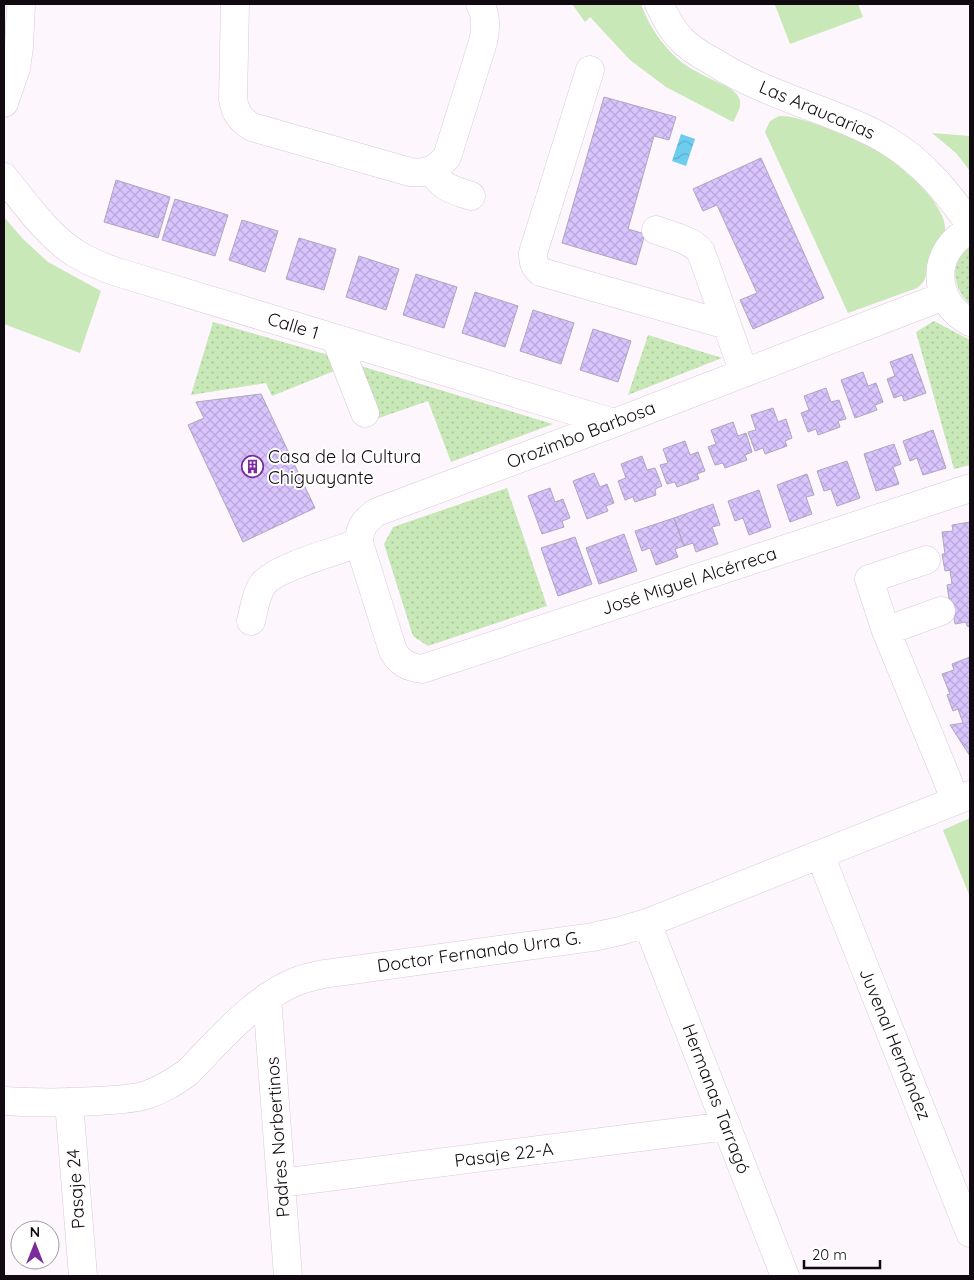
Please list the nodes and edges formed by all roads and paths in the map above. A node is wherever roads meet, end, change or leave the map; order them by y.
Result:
1 (22, 4) edge
2 (235, 4) edge
3 (480, 4) edge
4 (659, 4) edge
5 (590, 70) dead end
6 (4, 103) edge
7 (432, 170) junction
8 (4, 177) edge
9 (471, 196) dead end
10 (970, 224) edge
11 (656, 230) dead end
12 (970, 230) edge
13 (944, 296) junction
14 (970, 322) edge
15 (727, 325) junction
16 (336, 339) junction
17 (744, 373) junction
18 (365, 414) dead end
19 (614, 423) junction
20 (970, 488) edge
21 (359, 543) junction
22 (926, 560) dead end
23 (941, 611) dead end
24 (251, 621) dead end
25 (886, 631) junction
26 (962, 798) edge
27 (820, 854) junction
28 (647, 923) junction
29 (267, 998) junction
30 (4, 1101) edge
31 (69, 1102) junction
32 (727, 1126) junction
33 (281, 1183) junction
34 (970, 1233) edge
35 (83, 1276) edge
36 (288, 1276) edge
37 (785, 1276) edge

1 - 6 street
2 - 7 street
3 - 7 street
4 - 10 street, Las Araucarias
5 - 15 street
7 - 9 street
8 - 16 street, Calle 1
11 - 15 street
12 - 13 street
13 - 14 street
13 - 17 street, Orozimbo Barbosa
15 - 17 street
16 - 18 street
16 - 19 street, Calle 1
17 - 19 street, Orozimbo Barbosa
19 - 21 street, Orozimbo Barbosa
20 - 21 street, José Miguel Alcérreca
21 - 24 street
22 - 25 street
23 - 25 street
25 - 26 street
26 - 27 street, Doctor Fernando Urra G.
27 - 28 street, Doctor Fernando Urra G.
27 - 34 street, Juvenal Hernández
28 - 29 street, Doctor Fernando Urra G.
28 - 32 street, Hermanas Tarragó
29 - 31 street, Doctor Fernando Urra G.
29 - 33 street, Padres Norbertinos
30 - 31 street, Doctor Fernando Urra G.
31 - 35 street, Pasaje 24
32 - 33 street, Pasaje 22-A
32 - 37 street, Hermanas Tarragó
33 - 36 street, Padres Norbertinos

